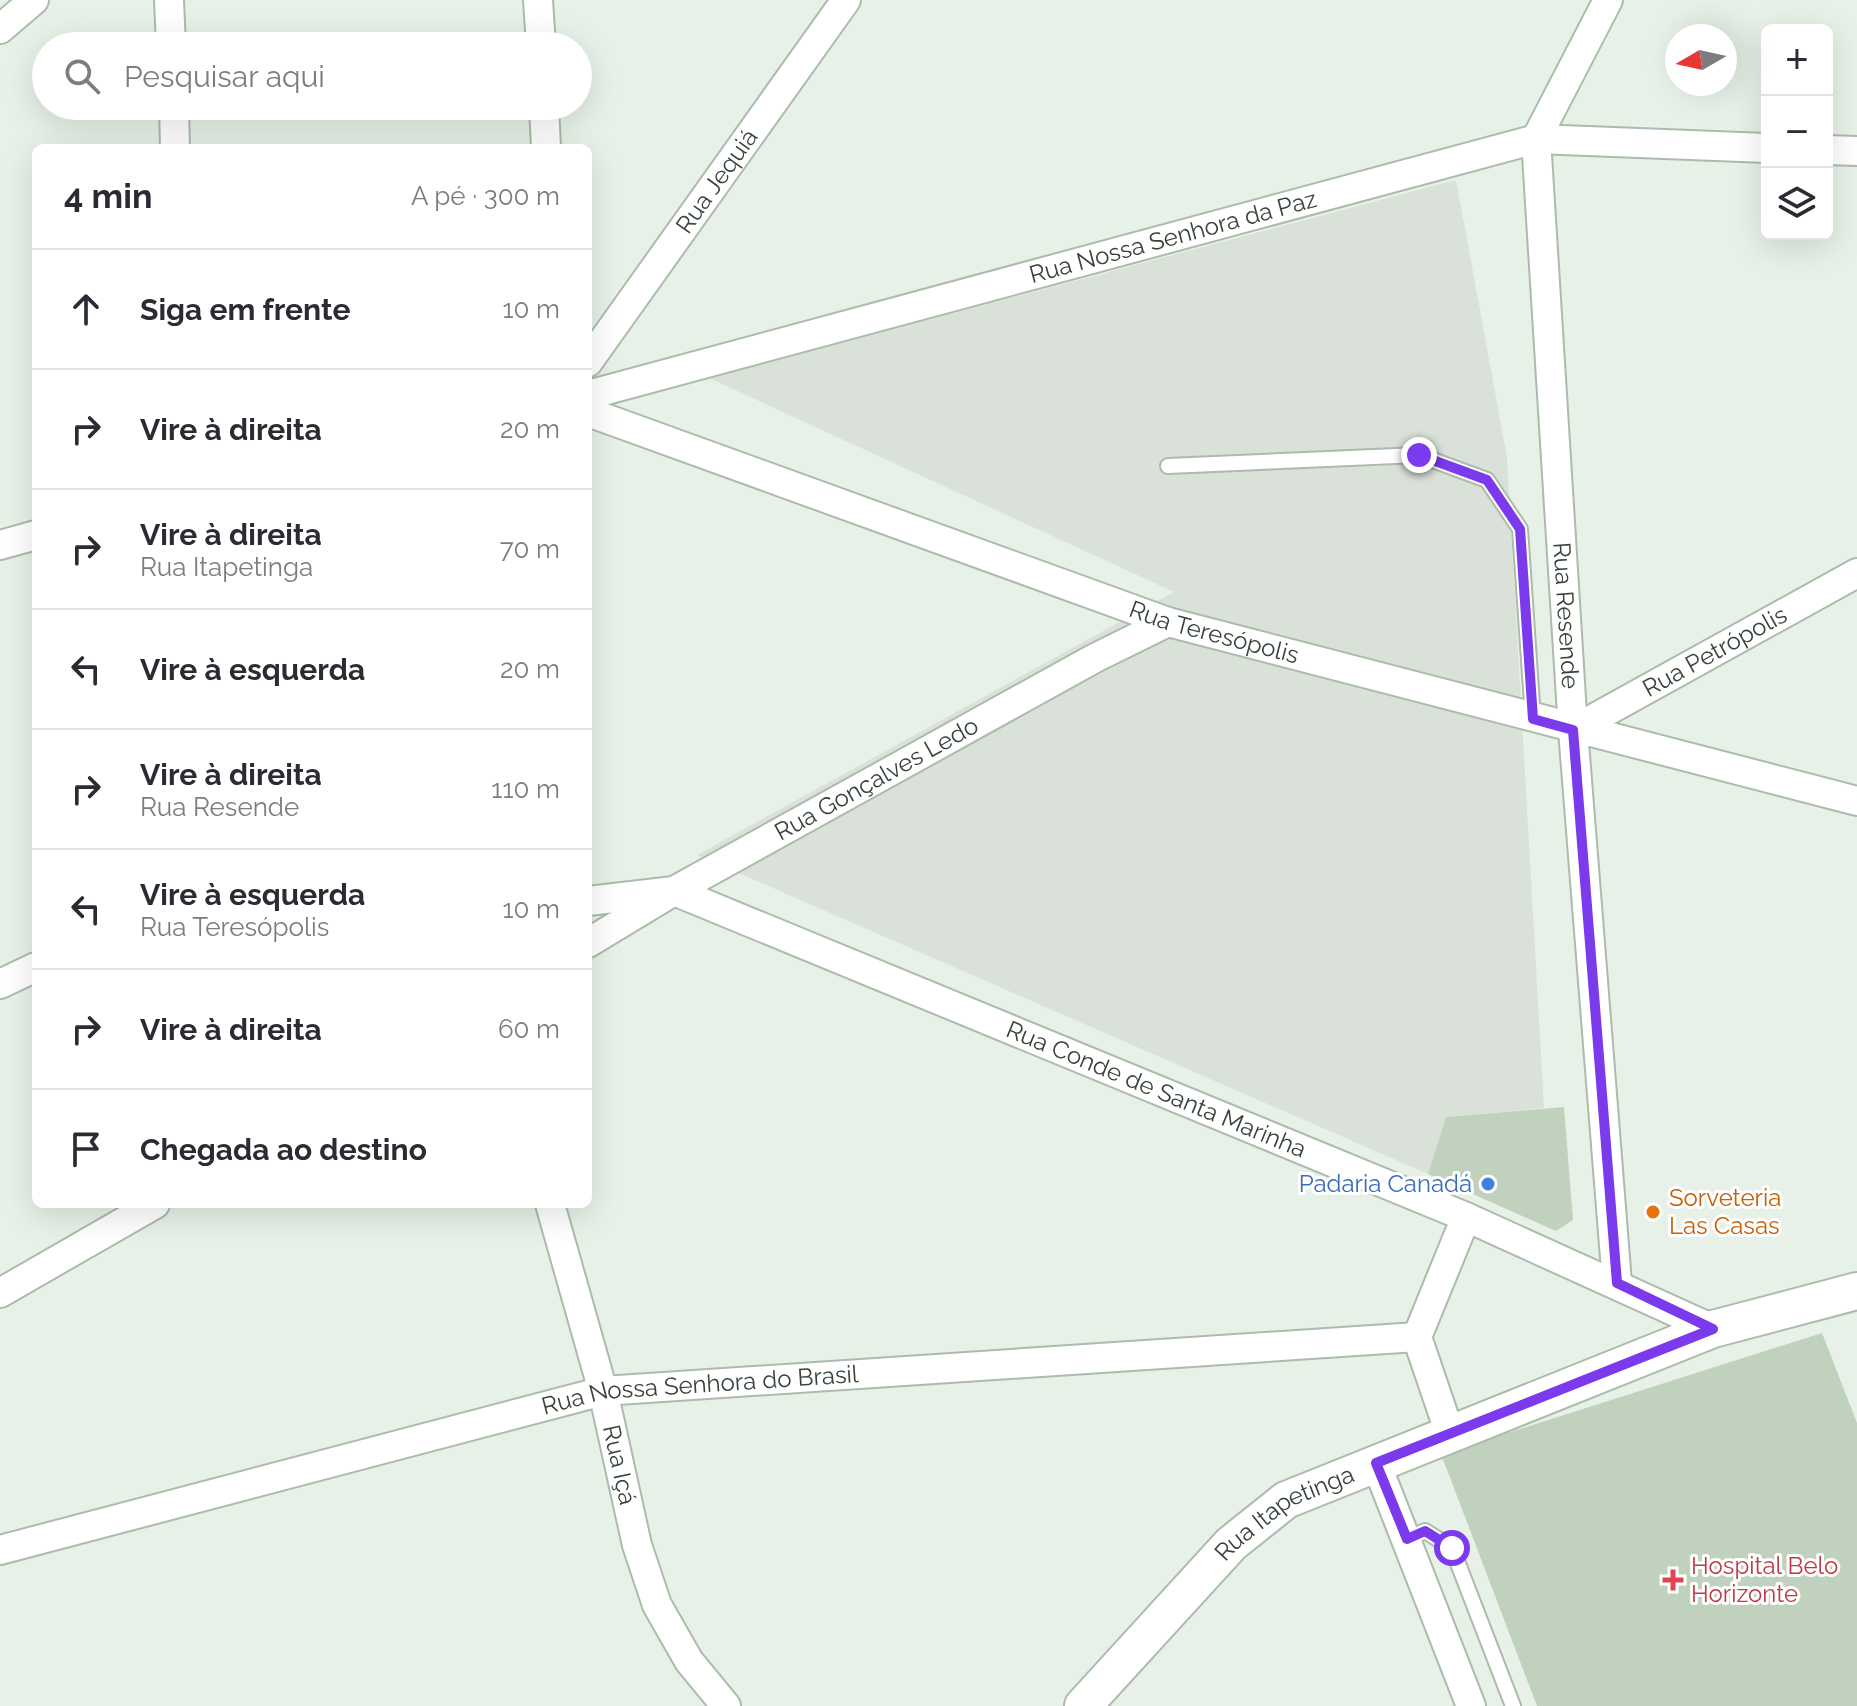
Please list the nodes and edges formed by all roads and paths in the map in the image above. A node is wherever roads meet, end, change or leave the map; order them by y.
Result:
1 (34, 0) edge
2 (169, 0) edge
3 (538, 0) edge
4 (846, 0) edge
5 (1608, 0) edge
6 (0, 29) edge
7 (170, 32) edge
8 (540, 32) edge
9 (174, 120) edge
10 (545, 120) edge
11 (1536, 139) junction
12 (175, 144) edge
13 (546, 144) edge
14 (1761, 148) edge
15 (1833, 150) edge
16 (1857, 151) edge
17 (592, 356) edge
18 (592, 394) edge
19 (592, 413) edge
20 (1168, 466) dead end
21 (32, 536) edge
22 (0, 545) edge
23 (1857, 573) edge
24 (1168, 622) junction
25 (1533, 719) junction
26 (1573, 730) junction
27 (1857, 801) edge
28 (674, 891) junction
29 (592, 901) edge
30 (592, 941) edge
31 (32, 969) edge
32 (0, 984) edge
33 (148, 1208) edge
34 (551, 1208) edge
35 (1466, 1217) junction
36 (1617, 1283) junction
37 (1857, 1291) edge
38 (0, 1293) edge
39 (1713, 1329) junction
40 (1417, 1337) junction
41 (603, 1391) junction
42 (1450, 1434) junction
43 (1376, 1463) junction
44 (1407, 1539) junction
45 (0, 1550) edge
46 (726, 1706) edge
47 (1083, 1706) edge
48 (1471, 1706) edge
49 (1513, 1706) edge

1 - 6 street
2 - 7 street
3 - 8 street
4 - 17 street, Rua Jequiá
5 - 11 street
9 - 12 street
10 - 13 street
11 - 14 street, Rua Nossa Senhora da Paz
11 - 18 street, Rua Nossa Senhora da Paz
11 - 26 street, Rua Resende
15 - 16 street
19 - 24 street, Rua Teresópolis
20 - 25 lane
21 - 22 street
23 - 26 street, Rua Petrópolis
24 - 25 street, Rua Teresópolis
24 - 28 street, Rua Gonçalves Ledo
25 - 26 street, Rua Teresópolis
26 - 27 street, Rua Teresópolis
26 - 36 street, Rua Resende
28 - 29 street, Rua Conde de Santa Marinha
28 - 30 street, Rua Gonçalves Ledo
28 - 35 street, Rua Conde de Santa Marinha
31 - 32 street
33 - 38 street
34 - 41 street, Rua Içá
35 - 36 street, Rua Conde de Santa Marinha
35 - 40 street
36 - 39 street, Rua Conde de Santa Marinha
37 - 39 street, Rua Itapetinga
39 - 42 street, Rua Itapetinga
40 - 41 street, Rua Nossa Senhora do Brasil
40 - 42 street
41 - 45 street, Rua Nossa Senhora do Brasil
41 - 46 street, Rua Içá
42 - 43 street, Rua Itapetinga
43 - 44 street
43 - 47 street, Rua Itapetinga
44 - 48 street
44 - 49 lane

